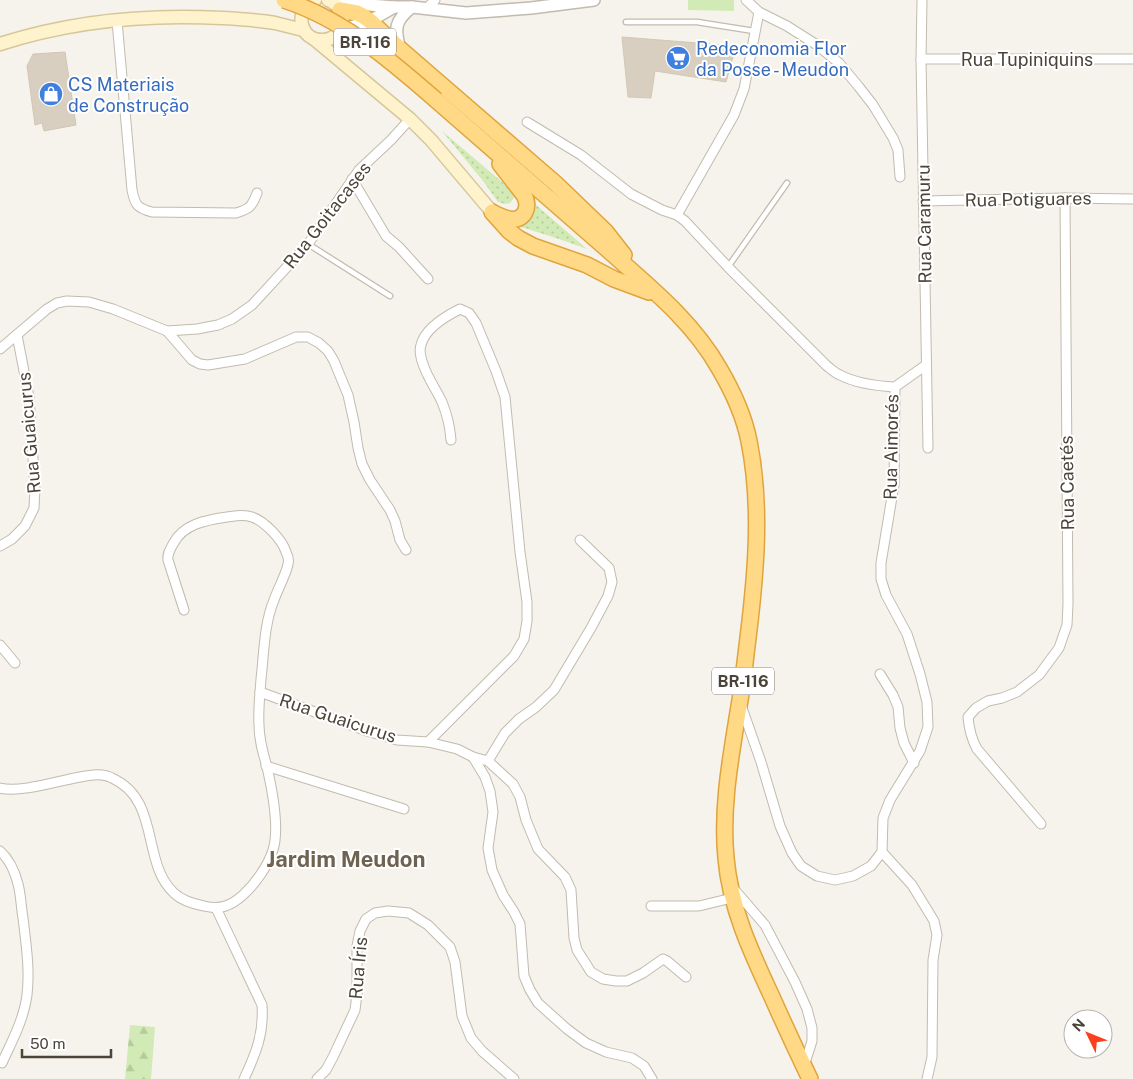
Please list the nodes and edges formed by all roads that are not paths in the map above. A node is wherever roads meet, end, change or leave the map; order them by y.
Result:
1 (284, 0) edge
2 (315, 0) edge
3 (435, 0) edge
4 (594, 0) edge
5 (746, 0) edge
6 (922, 0) edge
7 (334, 4) edge
8 (394, 7) junction
9 (412, 7) junction
10 (426, 9) junction
11 (759, 12) junction
12 (301, 17) junction
13 (117, 21) junction
14 (370, 21) junction
15 (626, 22) dead end
16 (275, 23) junction
17 (304, 30) junction
18 (754, 30) junction
19 (334, 35) junction
20 (314, 39) junction
21 (0, 44) edge
22 (400, 49) junction
23 (921, 59) junction
24 (1133, 59) edge
25 (338, 60) junction
26 (410, 120) junction
27 (527, 122) dead end
28 (490, 147) junction
29 (900, 177) dead end
30 (352, 179) junction
31 (786, 183) dead end
32 (257, 193) dead end
33 (1064, 198) junction
34 (1133, 199) edge
35 (923, 200) junction
36 (492, 212) junction
37 (676, 215) junction
38 (308, 244) junction
39 (728, 267) junction
40 (428, 279) dead end
41 (658, 295) junction
42 (390, 296) dead end
43 (167, 331) junction
44 (17, 335) junction
45 (0, 349) edge
46 (926, 365) junction
47 (895, 387) junction
48 (451, 440) dead end
49 (928, 448) dead end
50 (580, 540) dead end
51 (0, 546) edge
52 (406, 550) dead end
53 (184, 610) dead end
54 (0, 646) edge
55 (15, 663) dead end
56 (880, 674) dead end
57 (260, 692) junction
58 (740, 702) junction
59 (428, 742) junction
60 (474, 758) junction
61 (488, 761) junction
62 (914, 762) junction
63 (266, 766) junction
64 (0, 788) edge
65 (404, 809) dead end
66 (1041, 824) dead end
67 (0, 851) edge
68 (882, 852) junction
69 (730, 891) junction
70 (651, 906) dead end
71 (216, 908) junction
72 (686, 977) dead end
73 (2, 1063) dead end
74 (807, 1073) edge
75 (244, 1079) edge
76 (316, 1079) edge
77 (514, 1079) edge
78 (652, 1079) edge
79 (927, 1079) edge

1 - 28 highway, BR-116, bridge
2 - 12 main road
3 - 10 street
4 - 10 street
5 - 11 street
6 - 23 street, Rua Caramuru
7 - 8 street
7 - 14 highway
7 - 19 main road
8 - 9 street
8 - 14 street
9 - 10 street
9 - 22 street
11 - 18 street
11 - 29 street
12 - 16 main road
12 - 17 main road
13 - 16 main road
13 - 21 main road
13 - 32 street
14 - 19 street
14 - 22 highway
15 - 18 lane
16 - 17 main road
17 - 20 main road
18 - 37 street
19 - 20 main road
19 - 25 main road
20 - 25 main road
22 - 41 highway
23 - 24 street, Rua Tupiniquins
23 - 35 street, Rua Caramuru
25 - 26 main road
26 - 30 street, Rua Goitacases
26 - 36 main road
27 - 37 street, Rua Aimorés
28 - 36 highway
28 - 41 highway, BR-116
30 - 38 street, Rua Goitacases
30 - 40 street
31 - 39 lane
33 - 34 street, Rua Potiguares
33 - 35 street, Rua Potiguares
33 - 66 street, Rua Caetés
35 - 46 street, Rua Caramuru
36 - 41 highway
37 - 39 street, Rua Aimorés
38 - 42 lane
38 - 43 street, Rua Goitacases
39 - 47 street, Rua Aimorés
41 - 58 highway, BR-116
43 - 44 street, Rua Goitacases
43 - 52 street
44 - 45 street, Rua Goitacases
44 - 51 street, Rua Guaicurus
46 - 47 street
46 - 49 street, Rua Caramuru
47 - 62 street, Rua Aimorés
48 - 59 street
50 - 61 street
53 - 57 street, Rua Guaicurus
54 - 55 street
56 - 62 street
57 - 59 street, Rua Guaicurus
57 - 63 street, Rua Guaicurus
58 - 68 street
58 - 69 highway, BR-116
59 - 60 street, Rua Guaicurus
60 - 61 street, Rua Guaicurus
60 - 78 street
61 - 72 street
62 - 68 street, Rua Aimorés
63 - 65 street
63 - 71 street, Rua Guaicurus
64 - 71 street
67 - 73 street
68 - 79 street
69 - 70 street
69 - 74 highway, BR-116
69 - 74 street
71 - 75 street
76 - 77 street, Rua Íris

